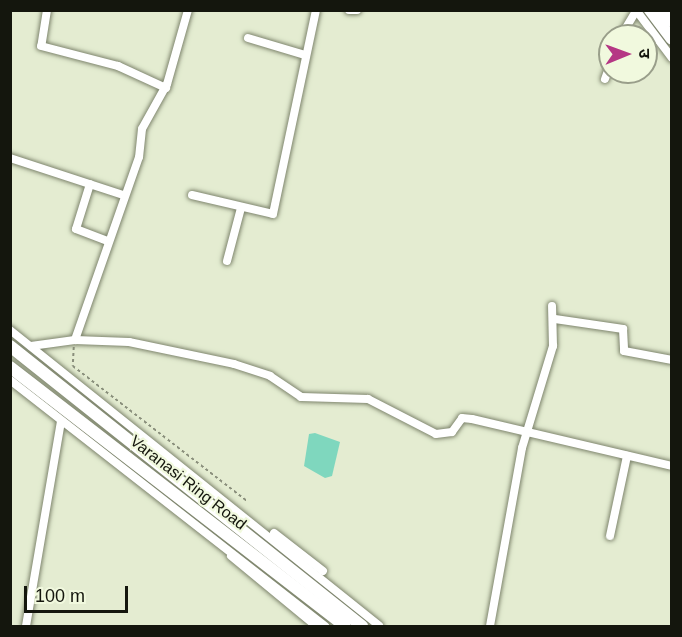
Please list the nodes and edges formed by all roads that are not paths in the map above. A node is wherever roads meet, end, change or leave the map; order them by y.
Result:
1 (47, 10) edge
2 (188, 10) edge
3 (316, 10) edge
4 (349, 10) edge
5 (357, 10) edge
6 (650, 10) edge
7 (663, 10) edge
8 (636, 11) edge
9 (672, 21) edge
10 (628, 24) edge
11 (248, 38) dead end
12 (672, 39) edge
13 (305, 55) junction
14 (672, 58) edge
15 (166, 88) junction
16 (10, 158) edge
17 (90, 184) junction
18 (123, 195) junction
19 (192, 195) dead end
20 (241, 208) junction
21 (107, 241) junction
22 (226, 261) dead end
23 (552, 306) dead end
24 (555, 319) junction
25 (10, 330) edge
26 (75, 340) junction
27 (10, 346) edge
28 (31, 346) junction
29 (672, 360) edge
30 (10, 367) edge
31 (10, 380) edge
32 (61, 420) junction
33 (526, 432) junction
34 (627, 456) junction
35 (672, 466) edge
36 (209, 534) junction
37 (610, 536) dead end
38 (26, 627) edge
39 (316, 627) edge
40 (325, 627) edge
41 (345, 627) edge
42 (362, 627) edge
43 (379, 627) edge
44 (490, 627) edge

1 - 15 street
2 - 15 street
3 - 13 street
4 - 5 street
6 - 12 highway
7 - 9 highway
8 - 10 street
8 - 14 street
11 - 13 street
13 - 20 street
15 - 18 street
16 - 17 street
17 - 18 street
17 - 21 street
18 - 21 street
19 - 20 street
20 - 22 street
21 - 26 street
23 - 24 street
24 - 29 street
24 - 33 street
25 - 28 street
26 - 28 street
26 - 33 street
27 - 42 highway
28 - 43 street
30 - 41 highway, Varanasi Ring Road
31 - 32 street
32 - 36 street
32 - 38 street
33 - 34 street
33 - 44 street
34 - 35 street
34 - 37 street
36 - 39 street
36 - 40 street

